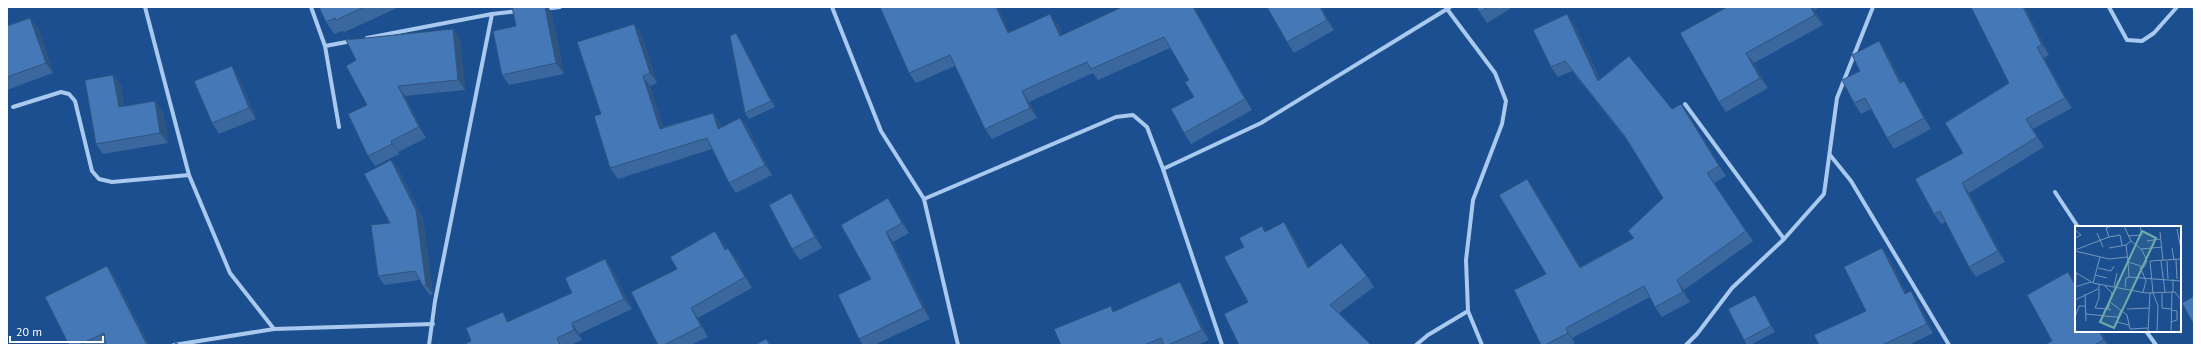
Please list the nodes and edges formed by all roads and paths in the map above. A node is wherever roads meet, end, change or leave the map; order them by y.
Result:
1 (145, 7) edge
2 (311, 7) edge
3 (560, 7) edge
4 (832, 7) edge
5 (1873, 7) edge
6 (2109, 7) edge
7 (2177, 7) edge
8 (1449, 8) edge
9 (537, 9) edge
10 (522, 11) edge
11 (492, 14) junction
12 (363, 39) edge
13 (355, 40) edge
14 (325, 46) junction
15 (1685, 104) dead end
16 (13, 106) dead end
17 (338, 127) dead end
18 (1830, 155) junction
19 (1163, 169) junction
20 (188, 175) junction
21 (2055, 192) dead end
22 (924, 199) junction
23 (2077, 226) edge
24 (1784, 239) junction
25 (1468, 311) junction
26 (432, 324) junction
27 (274, 329) junction
28 (2147, 332) edge
29 (174, 345) edge
30 (429, 345) edge
31 (958, 345) edge
32 (1222, 345) edge
33 (1416, 345) edge
34 (1482, 345) edge
35 (1686, 345) edge
36 (1949, 345) edge
37 (2156, 345) edge

1 - 20 street
2 - 14 street
3 - 9 street
4 - 22 street
5 - 18 street
6 - 7 street
8 - 19 street
8 - 25 street
10 - 11 street
11 - 12 street
11 - 26 street
13 - 14 street
14 - 17 street
15 - 24 street
16 - 20 street
18 - 24 street
18 - 36 street
19 - 22 street
19 - 32 street
20 - 27 street
21 - 23 street
22 - 31 street
24 - 35 street
25 - 33 street
25 - 34 street
26 - 27 street
26 - 30 street
27 - 29 street
28 - 37 street

